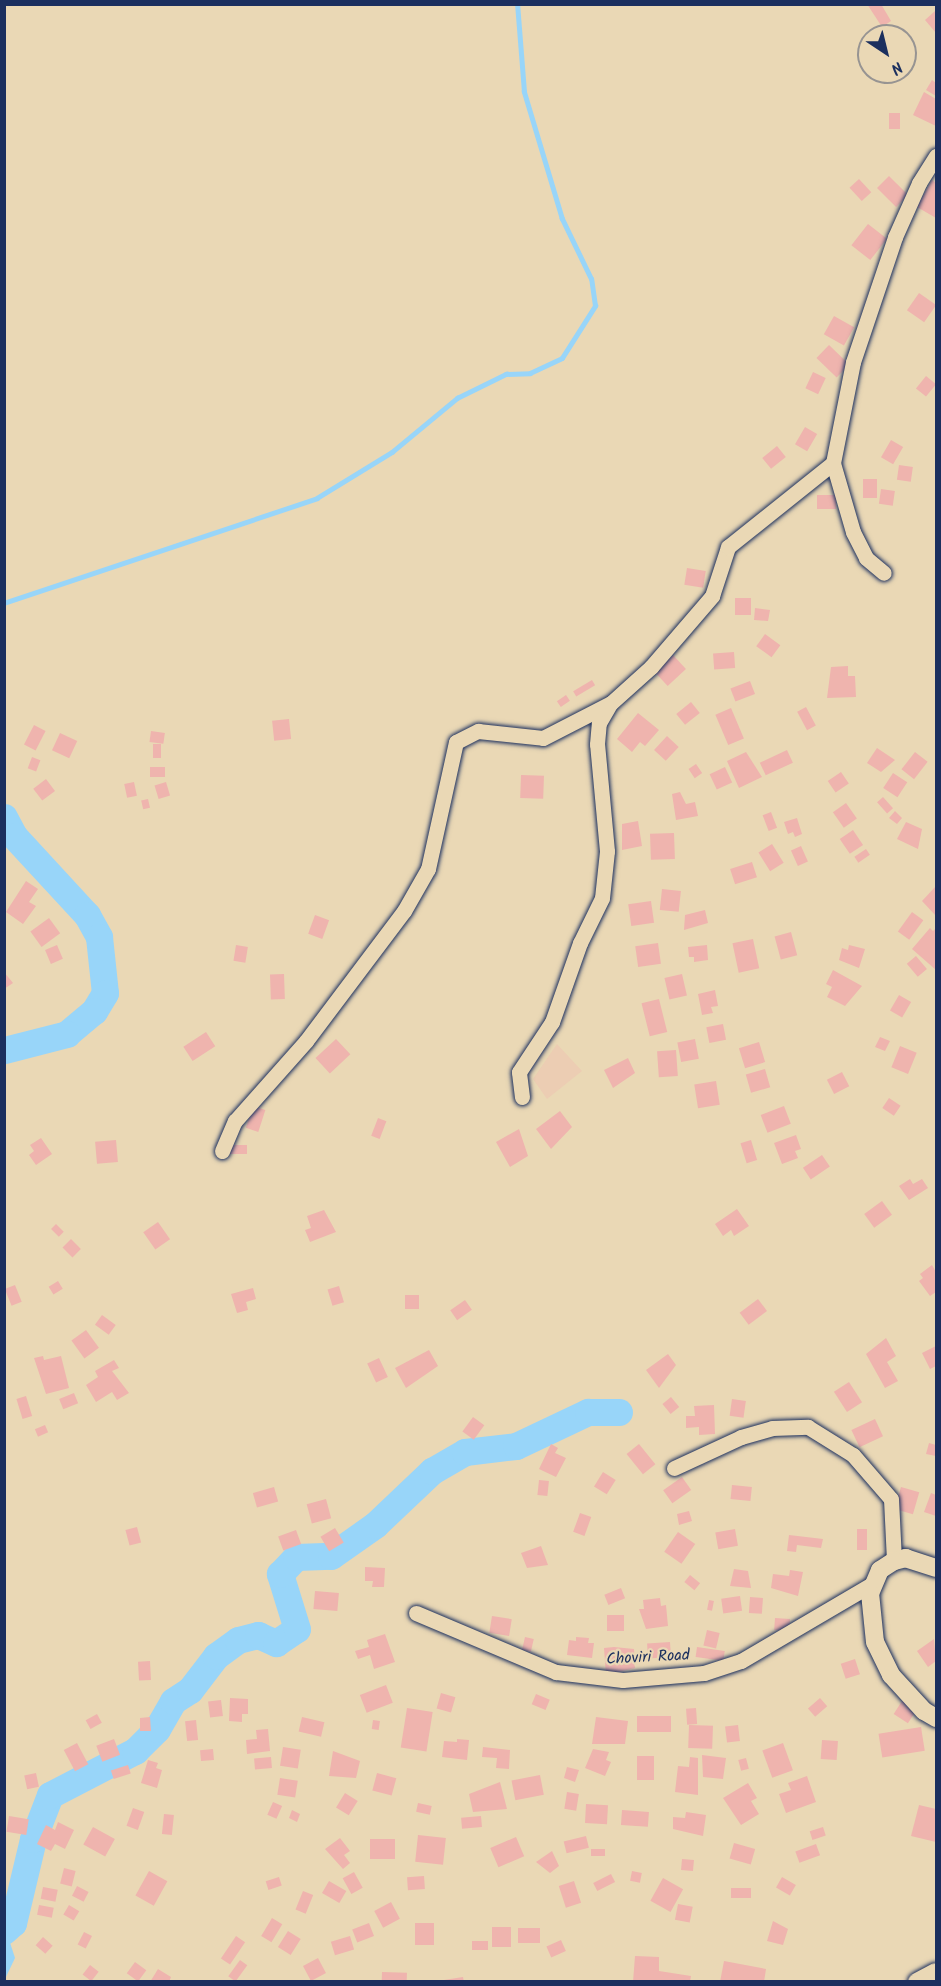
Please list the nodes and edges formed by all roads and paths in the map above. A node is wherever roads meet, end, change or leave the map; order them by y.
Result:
1 (936, 156) edge
2 (833, 463) junction
3 (884, 573) dead end
4 (611, 703) junction
5 (522, 1097) dead end
6 (222, 1151) dead end
7 (674, 1468) dead end
8 (894, 1561) junction
9 (936, 1568) edge
10 (872, 1584) junction
11 (416, 1613) dead end
12 (936, 1718) edge
13 (936, 1972) edge
14 (917, 1982) edge

1 - 2 street
2 - 3 street
2 - 4 street
4 - 5 street
4 - 6 street
7 - 8 street
8 - 9 street
8 - 10 street
10 - 11 street, Choviri Road
10 - 12 street
13 - 14 street

